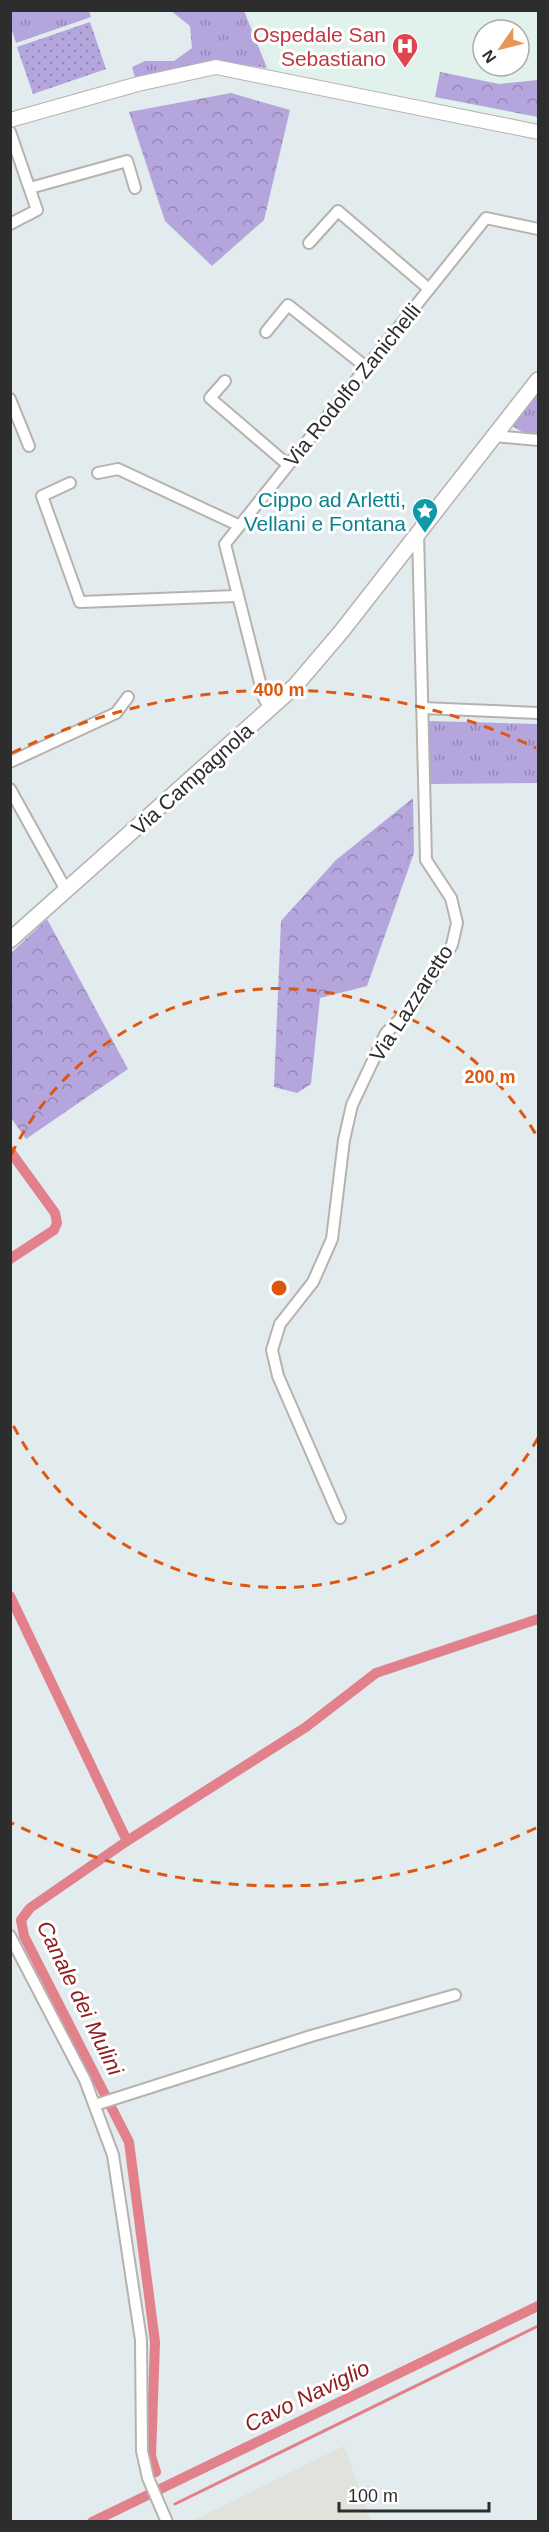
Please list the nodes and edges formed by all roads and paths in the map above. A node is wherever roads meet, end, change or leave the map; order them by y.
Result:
1 (10, 120) edge
2 (10, 132) edge
3 (538, 132) edge
4 (30, 188) junction
5 (135, 188) dead end
6 (10, 224) edge
7 (538, 229) edge
8 (309, 243) dead end
9 (429, 289) junction
10 (266, 332) dead end
11 (366, 367) junction
12 (538, 380) edge
13 (225, 381) dead end
14 (10, 399) edge
15 (503, 433) junction
16 (538, 440) edge
17 (28, 446) dead end
18 (287, 464) junction
19 (98, 473) dead end
20 (70, 483) dead end
21 (238, 525) junction
22 (418, 532) junction
23 (236, 596) junction
24 (128, 697) dead end
25 (422, 708) junction
26 (270, 709) junction
27 (538, 713) edge
28 (10, 762) edge
29 (10, 789) edge
30 (66, 890) junction
31 (10, 940) edge
32 (340, 1518) dead end
33 (10, 1936) edge
34 (455, 1995) dead end
35 (105, 2102) junction
36 (167, 2522) edge

1 - 3 street
2 - 4 street
4 - 5 street
4 - 6 street
7 - 9 street, Via Rodolfo Zanichelli
8 - 9 street
9 - 11 street, Via Rodolfo Zanichelli
10 - 11 street
11 - 18 street, Via Rodolfo Zanichelli
12 - 15 main road, Via Campagnola
13 - 18 street
14 - 17 street
15 - 16 street
15 - 22 main road, Via Campagnola
18 - 21 street, Via Rodolfo Zanichelli
19 - 21 street
20 - 23 street
21 - 23 street, Via Rodolfo Zanichelli
22 - 25 street, Via Lazzaretto
22 - 26 main road, Via Campagnola
23 - 26 street, Via Rodolfo Zanichelli
24 - 28 street
25 - 27 street
25 - 32 street, Via Lazzaretto
26 - 30 main road, Via Campagnola
29 - 30 street
30 - 31 main road, Via Campagnola
33 - 35 street
34 - 35 street
35 - 36 street

